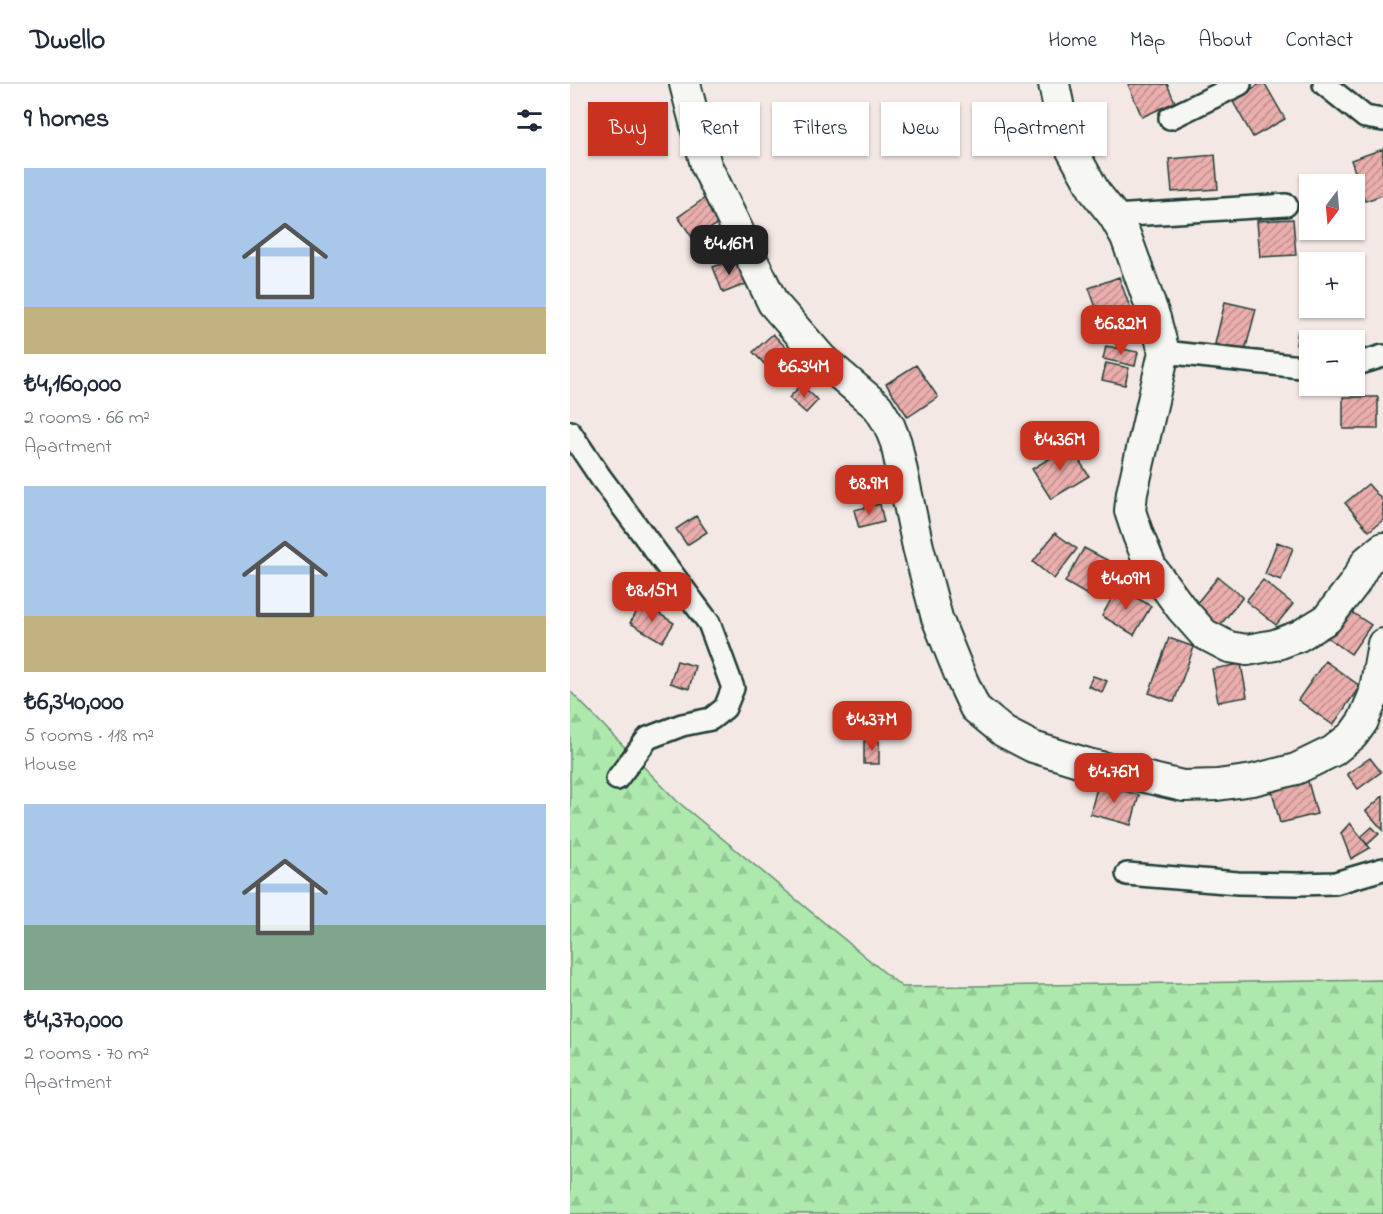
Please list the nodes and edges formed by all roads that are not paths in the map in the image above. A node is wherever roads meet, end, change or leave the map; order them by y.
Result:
1 (685, 84) edge
2 (1054, 84) edge
3 (1240, 84) edge
4 (1324, 84) edge
5 (1170, 118) dead end
6 (1383, 120) edge
7 (1286, 205) dead end
8 (1114, 216) junction
9 (1164, 352) junction
10 (1383, 356) edge
11 (1365, 362) edge
12 (1299, 367) edge
13 (570, 432) edge
14 (1383, 548) edge
15 (1383, 644) edge
16 (617, 779) dead end
17 (1383, 869) edge
18 (1127, 874) dead end

1 - 15 street
2 - 8 street
3 - 5 street
4 - 6 street
7 - 8 street
8 - 9 street
9 - 12 street
9 - 14 street
10 - 11 street
13 - 16 street
17 - 18 street

